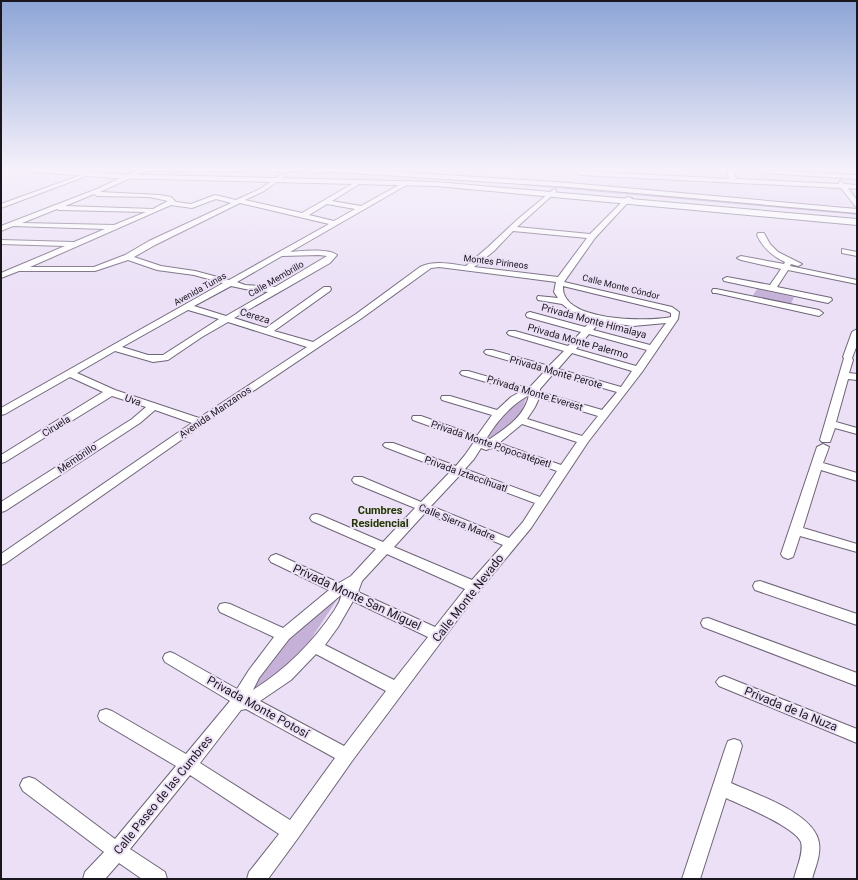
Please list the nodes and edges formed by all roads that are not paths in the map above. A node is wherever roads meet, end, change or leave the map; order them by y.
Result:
1 (50, 209) edge
2 (83, 209) edge
3 (88, 209) edge
4 (222, 209) edge
5 (273, 209) edge
6 (314, 209) edge
7 (360, 209) edge
8 (534, 209) edge
9 (618, 209) edge
10 (728, 209) edge
11 (785, 209) edge
12 (824, 209) edge
13 (154, 210) joint
14 (857, 211) edge
15 (303, 216) junction
16 (857, 219) edge
17 (857, 222) edge
18 (335, 223) junction
19 (11, 225) junction
20 (65, 226) junction
21 (116, 227) junction
22 (1, 228) edge
23 (512, 229) junction
24 (761, 235) dead end
25 (592, 236) junction
26 (1, 242) edge
27 (11, 243) junction
28 (76, 244) junction
29 (1, 246) edge
30 (772, 251) junction
31 (845, 251) dead end
32 (280, 254) junction
33 (857, 254) edge
34 (128, 257) junction
35 (741, 258) dead end
36 (764, 263) junction
37 (787, 264) junction
38 (430, 266) joint
39 (468, 268) junction
40 (15, 270) junction
41 (1, 272) edge
42 (1, 276) edge
43 (857, 278) edge
44 (728, 279) dead end
45 (559, 281) junction
46 (857, 282) edge
47 (232, 283) junction
48 (754, 285) junction
49 (328, 289) dead end
50 (772, 289) junction
51 (276, 290) junction
52 (716, 291) dead end
53 (798, 294) junction
54 (541, 298) dead end
55 (748, 298) junction
56 (828, 300) dead end
57 (564, 302) junction
58 (188, 307) junction
59 (793, 307) junction
60 (819, 313) dead end
61 (530, 315) dead end
62 (228, 319) junction
63 (597, 319) junction
64 (672, 321) junction
65 (644, 323) junction
66 (268, 331) junction
67 (586, 331) junction
68 (857, 332) edge
69 (512, 333) dead end
70 (855, 343) edge
71 (315, 346) junction
72 (114, 348) junction
73 (653, 349) junction
74 (569, 350) junction
75 (489, 352) dead end
76 (551, 370) junction
77 (639, 370) junction
78 (69, 373) junction
79 (465, 373) dead end
80 (844, 375) junction
81 (857, 377) edge
82 (533, 391) junction
83 (623, 391) junction
84 (111, 392) junction
85 (446, 398) dead end
86 (153, 407) junction
87 (1, 412) edge
88 (499, 414) junction
89 (604, 414) junction
90 (417, 418) dead end
91 (520, 420) junction
92 (200, 422) junction
93 (832, 424) junction
94 (857, 431) edge
95 (584, 440) junction
96 (485, 443) junction
97 (389, 445) dead end
98 (1, 460) edge
99 (817, 465) junction
100 (564, 470) junction
101 (458, 471) junction
102 (857, 477) edge
103 (358, 480) dead end
104 (543, 502) junction
105 (1, 508) edge
106 (424, 508) junction
107 (316, 518) dead end
108 (796, 530) junction
109 (512, 544) junction
110 (387, 548) junction
111 (857, 548) edge
112 (788, 554) dead end
113 (276, 559) dead end
114 (1, 560) edge
115 (760, 586) dead end
116 (349, 587) junction
117 (474, 587) junction
118 (225, 608) dead end
119 (857, 620) edge
120 (708, 623) dead end
121 (284, 635) junction
122 (438, 635) junction
123 (314, 646) junction
124 (170, 658) dead end
125 (857, 680) edge
126 (724, 682) dead end
127 (397, 689) junction
128 (239, 703) junction
129 (106, 716) dead end
130 (857, 736) edge
131 (734, 746) dead end
132 (346, 756) junction
133 (188, 764) junction
134 (29, 785) dead end
135 (722, 788) junction
136 (292, 832) junction
137 (117, 851) junction
138 (92, 879) edge
139 (158, 879) edge
140 (256, 879) edge
141 (691, 879) edge
142 (803, 879) edge

1 - 19 street
2 - 20 street
3 - 13 street
4 - 34 street
5 - 15 street
6 - 15 street
7 - 18 street, Avenida Tunas
8 - 23 street
9 - 25 street
10 - 17 main road
11 - 16 main road
12 - 14 street
13 - 21 street
15 - 18 street
18 - 32 street, Avenida Tunas
19 - 20 street
19 - 22 street
20 - 21 street
21 - 28 street
23 - 25 street
23 - 39 street
24 - 30 street
25 - 45 street
26 - 27 street
27 - 28 street
27 - 29 street
28 - 40 street
30 - 36 street
30 - 37 street
31 - 33 street
32 - 47 street, Avenida Tunas
32 - 51 street, Calle Membrillo
34 - 40 street
34 - 47 street
35 - 36 street
36 - 37 street
37 - 43 street
37 - 46 street
37 - 50 street
38 - 39 street, Montes Pirineos
38 - 71 street, Avenida Manzanos
39 - 45 street, Montes Pirineos
40 - 41 street
40 - 42 street
44 - 48 street
45 - 57 street
45 - 64 street, Calle Monte Cóndor
47 - 51 street
47 - 58 street, Avenida Tunas
48 - 50 street
48 - 55 street
49 - 66 street
50 - 53 street
51 - 62 street, Calle Membrillo
52 - 55 street
53 - 56 street
53 - 59 street
54 - 57 street
55 - 59 street
57 - 63 street
58 - 62 street, Cereza
58 - 72 street, Avenida Tunas
59 - 60 street
61 - 67 street, Privada Monte Himalaya
62 - 66 street, Cereza
62 - 72 street
63 - 65 street
63 - 67 street, Calle Paseo de las Cumbres
64 - 65 street
64 - 65 street
64 - 73 street, Calle Monte Nevado
66 - 71 street, Cereza
67 - 73 street, Privada Monte Himalaya
67 - 74 street, Calle Paseo de las Cumbres
68 - 70 street
69 - 74 street, Privada Monte Palermo
70 - 80 street
71 - 92 street, Avenida Manzanos
72 - 78 street, Avenida Tunas
73 - 77 street, Calle Monte Nevado
74 - 76 street, Calle Paseo de las Cumbres
74 - 77 street, Privada Monte Palermo
75 - 76 street, Privada Monte Perote
76 - 82 street, Calle Paseo de las Cumbres
76 - 83 street, Privada Monte Perote
77 - 83 street, Calle Monte Nevado
78 - 84 street, Uva
78 - 87 street, Avenida Tunas
79 - 82 street, Privada Monte Everest
80 - 81 street
80 - 93 street
82 - 88 street, Calle Paseo de las Cumbres
82 - 89 street, Privada Monte Everest
82 - 91 street, Calle Paseo de las Cumbres
83 - 89 street, Calle Monte Nevado
84 - 86 street, Uva
84 - 98 street, Ciruela
85 - 88 street
86 - 92 street, Uva
86 - 105 street, Membrillo
88 - 96 street, Calle Paseo de las Cumbres
89 - 95 street, Calle Monte Nevado
90 - 96 street, Privada Monte Popocatépetl
91 - 95 street
91 - 96 street, Calle Paseo de las Cumbres
92 - 114 street, Avenida Manzanos
93 - 94 street
93 - 99 street
95 - 100 street, Calle Monte Nevado
96 - 100 street, Privada Monte Popocatépetl
96 - 101 street, Calle Paseo de las Cumbres
97 - 101 street, Privada Iztaccíhuatl
99 - 102 street
99 - 108 street
100 - 104 street, Calle Monte Nevado
101 - 104 street, Privada Iztaccíhuatl
101 - 106 street, Calle Paseo de las Cumbres
103 - 106 street, Calle Sierra Madre
104 - 109 street, Calle Monte Nevado
106 - 109 street, Calle Sierra Madre
106 - 110 street, Calle Paseo de las Cumbres
107 - 110 street
108 - 111 street
108 - 112 street
109 - 117 street, Calle Monte Nevado
110 - 116 street, Calle Paseo de las Cumbres
110 - 117 street
113 - 116 street, Privada Monte San Miguel
115 - 119 street
116 - 121 street, Calle Paseo de las Cumbres
116 - 122 street, Privada Monte San Miguel
116 - 123 street, Calle Paseo de las Cumbres
117 - 122 street, Calle Monte Nevado
118 - 121 street
120 - 125 street
121 - 128 street, Calle Paseo de las Cumbres
122 - 127 street, Calle Monte Nevado
123 - 127 street
123 - 128 street, Calle Paseo de las Cumbres
124 - 128 street, Privada Monte Potosí
126 - 130 street, Privada de la Nuza
127 - 132 street, Calle Monte Nevado
128 - 132 street, Privada Monte Potosí
128 - 133 street, Calle Paseo de las Cumbres
129 - 133 street
131 - 135 street
132 - 136 street, Calle Monte Nevado
133 - 136 street
133 - 137 street, Calle Paseo de las Cumbres
134 - 137 street
135 - 141 street
135 - 142 street
136 - 140 street, Calle Monte Nevado
137 - 138 street, Calle Paseo de las Cumbres
137 - 139 street

